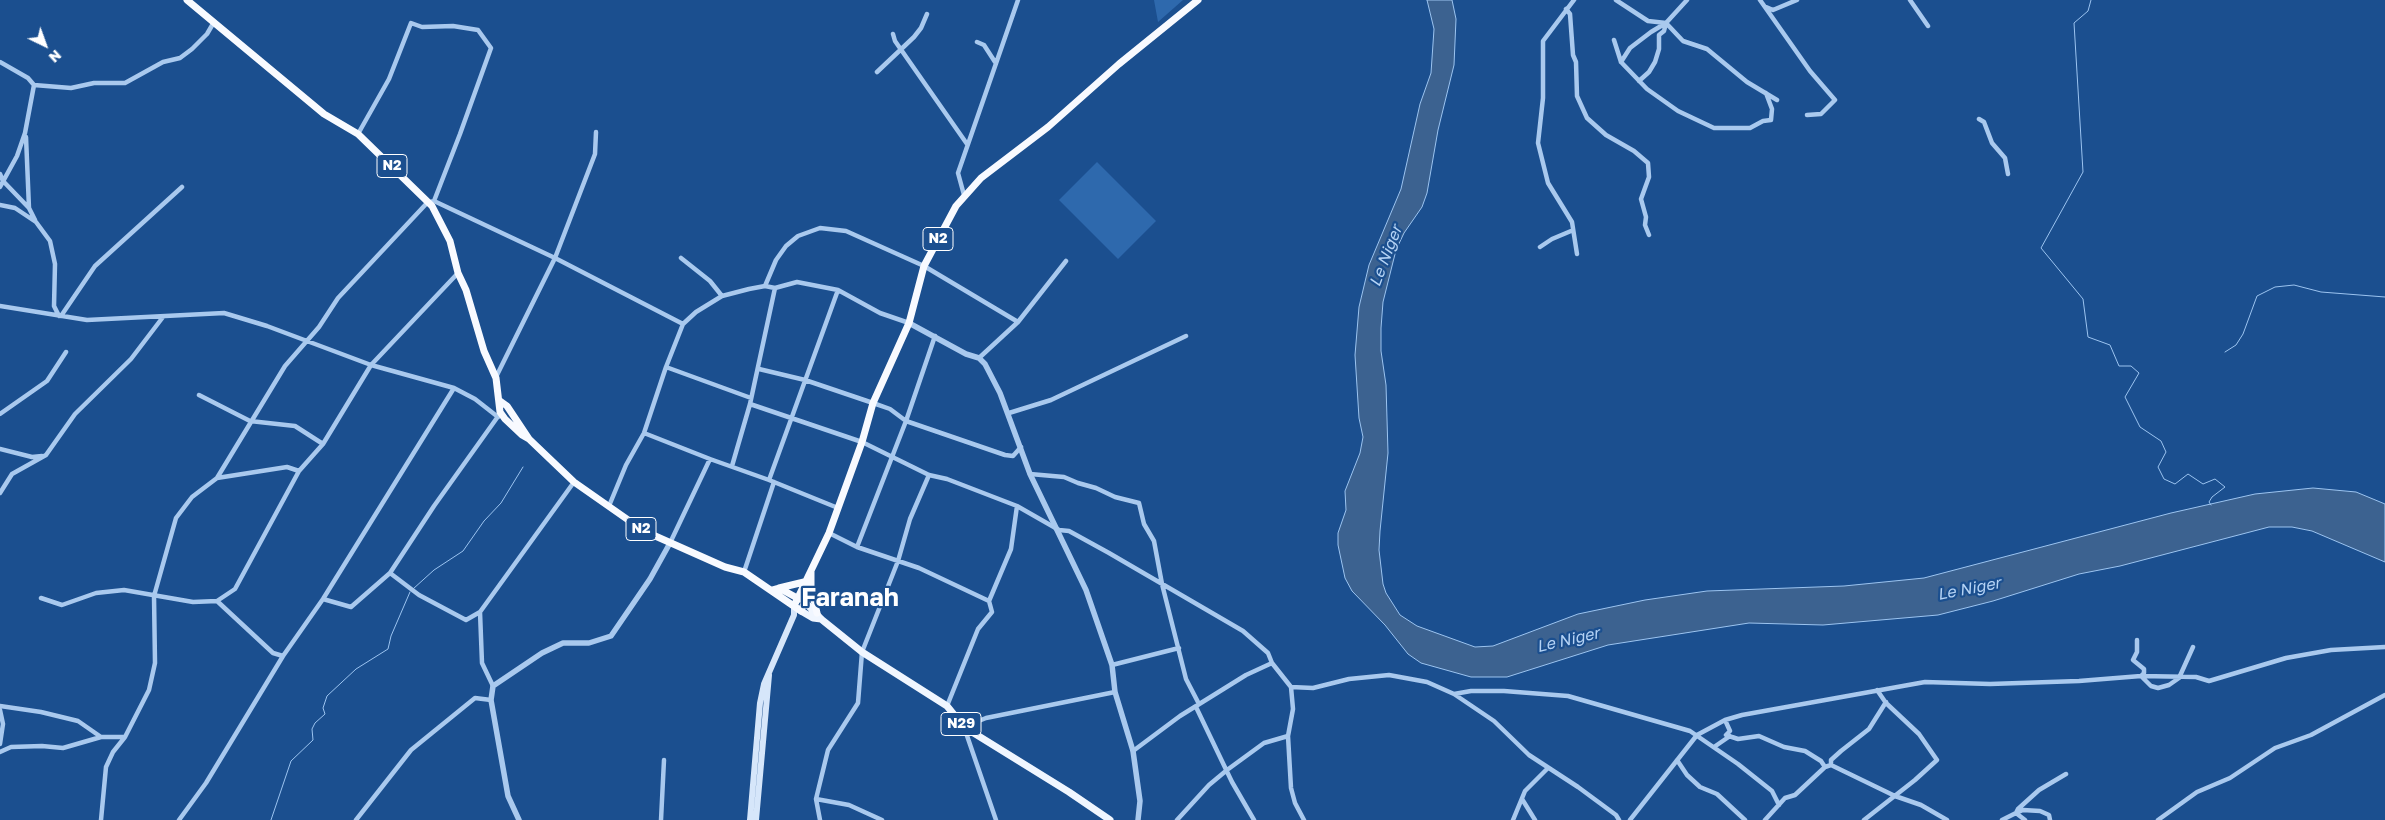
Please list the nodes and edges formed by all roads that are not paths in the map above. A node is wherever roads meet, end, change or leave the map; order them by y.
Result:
1 (187, 0) edge
2 (1018, 0) edge
3 (1198, 0) edge
4 (1574, 0) edge
5 (1616, 0) edge
6 (1687, 0) edge
7 (1760, 0) edge
8 (1797, 0) edge
9 (1910, 0) edge
10 (1764, 7) junction
11 (1566, 9) junction
12 (927, 14) dead end
13 (214, 22) junction
14 (1666, 23) junction
15 (1928, 26) dead end
16 (893, 34) dead end
17 (1614, 40) dead end
18 (977, 42) dead end
19 (902, 48) junction
20 (0, 62) edge
21 (995, 62) junction
22 (1621, 62) junction
23 (877, 72) dead end
24 (1639, 81) junction
25 (34, 85) junction
26 (1766, 94) junction
27 (1776, 100) dead end
28 (1807, 115) dead end
29 (1979, 119) dead end
30 (596, 132) dead end
31 (26, 133) junction
32 (358, 134) junction
33 (967, 144) junction
34 (0, 174) edge
35 (2008, 174) dead end
36 (3, 181) junction
37 (0, 186) edge
38 (182, 187) dead end
39 (964, 194) junction
40 (430, 202) junction
41 (0, 205) edge
42 (29, 208) junction
43 (36, 222) junction
44 (1572, 231) junction
45 (1649, 235) dead end
46 (1540, 247) dead end
47 (1577, 254) dead end
48 (555, 258) junction
49 (681, 258) dead end
50 (1066, 261) dead end
51 (924, 266) junction
52 (458, 274) junction
53 (765, 286) junction
54 (775, 288) junction
55 (838, 290) junction
56 (722, 296) junction
57 (0, 306) edge
58 (60, 316) junction
59 (163, 317) junction
60 (1018, 322) junction
61 (909, 323) junction
62 (683, 324) junction
63 (935, 336) junction
64 (1186, 336) dead end
65 (306, 341) junction
66 (66, 352) dead end
67 (979, 358) junction
68 (371, 365) junction
69 (666, 367) junction
70 (759, 369) junction
71 (496, 378) junction
72 (804, 380) junction
73 (454, 388) junction
74 (199, 395) dead end
75 (500, 401) junction
76 (751, 401) junction
77 (873, 403) junction
78 (507, 406) junction
79 (1009, 413) junction
80 (0, 414) edge
81 (499, 414) junction
82 (790, 417) junction
83 (250, 421) junction
84 (906, 421) junction
85 (644, 433) junction
86 (529, 439) junction
87 (862, 442) junction
88 (323, 444) junction
89 (1020, 446) junction
90 (0, 449) edge
91 (46, 455) junction
92 (892, 456) junction
93 (710, 459) junction
94 (732, 466) junction
95 (299, 471) junction
96 (1030, 474) junction
97 (929, 476) junction
98 (217, 478) junction
99 (772, 481) junction
100 (574, 482) junction
101 (0, 492) edge
102 (609, 506) junction
103 (1017, 506) junction
104 (838, 508) junction
105 (1059, 530) junction
106 (829, 533) junction
107 (670, 543) junction
108 (857, 547) junction
109 (898, 561) junction
110 (744, 572) junction
111 (390, 573) junction
112 (807, 584) junction
113 (1162, 584) junction
114 (775, 589) junction
115 (154, 596) junction
116 (41, 598) dead end
117 (797, 598) junction
118 (323, 599) junction
119 (218, 601) junction
120 (989, 601) junction
121 (805, 602) junction
122 (794, 606) junction
123 (480, 612) junction
124 (798, 613) junction
125 (819, 616) junction
126 (2137, 640) dead end
127 (2193, 647) dead end
128 (2385, 647) edge
129 (1178, 648) junction
130 (862, 652) junction
131 (283, 656) junction
132 (1272, 663) junction
133 (1112, 665) junction
134 (769, 674) junction
135 (2141, 676) junction
136 (2179, 678) junction
137 (493, 686) junction
138 (1291, 687) junction
139 (1877, 690) junction
140 (1115, 692) junction
141 (1454, 694) junction
142 (2385, 695) edge
143 (491, 700) junction
144 (1886, 702) junction
145 (947, 706) junction
146 (1198, 706) junction
147 (0, 708) edge
148 (1725, 720) junction
149 (964, 727) junction
150 (1697, 735) junction
151 (1288, 736) junction
152 (1730, 736) junction
153 (101, 737) junction
154 (125, 737) junction
155 (0, 744) edge
156 (1714, 747) junction
157 (1133, 751) junction
158 (0, 752) edge
159 (664, 760) dead end
160 (1677, 760) junction
161 (1831, 765) junction
162 (1824, 767) junction
163 (1547, 769) junction
164 (1227, 770) junction
165 (2066, 774) dead end
166 (1895, 796) junction
167 (816, 799) junction
168 (1522, 799) junction
169 (1778, 805) junction
170 (2016, 813) junction
171 (101, 820) edge
172 (179, 820) edge
173 (356, 820) edge
174 (520, 820) edge
175 (661, 820) edge
176 (750, 820) edge
177 (756, 820) edge
178 (820, 820) edge
179 (882, 820) edge
180 (996, 820) edge
181 (1110, 820) edge
182 (1138, 820) edge
183 (1177, 820) edge
184 (1254, 820) edge
185 (1304, 820) edge
186 (1513, 820) edge
187 (1535, 820) edge
188 (1619, 820) edge
189 (1630, 820) edge
190 (1745, 820) edge
191 (1765, 820) edge
192 (1864, 820) edge
193 (1947, 820) edge
194 (2002, 820) edge
195 (2025, 820) edge
196 (2050, 820) edge
197 (2158, 820) edge

1 - 13 highway, N2
2 - 21 street
3 - 39 highway, N2
4 - 11 street
5 - 14 street
6 - 14 street
7 - 10 street
8 - 10 street
9 - 15 street
10 - 28 street
11 - 44 street
11 - 45 street
12 - 19 street
13 - 25 street
13 - 32 highway, N2
14 - 22 street
14 - 24 street
14 - 26 street
16 - 19 street
17 - 22 street
18 - 21 street
19 - 23 street
19 - 33 street
20 - 25 street
21 - 33 street
22 - 24 street
24 - 26 street
25 - 31 street
26 - 27 street
29 - 35 street
30 - 48 street
31 - 36 street
31 - 42 street
32 - 40 highway, N2
32 - 40 street
33 - 39 street
34 - 36 street
36 - 37 street
36 - 42 street
38 - 58 street
39 - 51 highway, N2
40 - 48 street
40 - 52 highway, N2
40 - 65 street
41 - 43 street
42 - 43 street
43 - 58 street
44 - 46 street
44 - 47 street
48 - 62 street
48 - 71 street
49 - 56 street
50 - 60 street
51 - 53 street
51 - 60 street
51 - 61 highway, N2
52 - 68 street
52 - 71 highway, N2
53 - 54 street
53 - 56 street
54 - 55 street
54 - 70 street
55 - 61 street
55 - 72 street
56 - 62 street
57 - 58 street
58 - 59 street
59 - 65 street
59 - 91 street
60 - 67 street
61 - 63 street
61 - 77 highway, N2
62 - 69 street
63 - 67 street
63 - 84 street
64 - 79 street
65 - 68 street
65 - 83 street
66 - 80 street
67 - 79 street
68 - 73 street
68 - 88 street
69 - 76 street
69 - 85 street
70 - 72 street
70 - 76 street
71 - 75 highway, N2
72 - 77 street
72 - 82 street
73 - 81 street
73 - 118 street
74 - 83 street
75 - 78 highway, N2
75 - 81 highway, N2
76 - 82 street
76 - 94 street
77 - 84 street
77 - 87 highway, N2
78 - 81 street
78 - 86 highway, N2
79 - 89 street
81 - 86 highway, N2
81 - 111 street
82 - 87 street
82 - 99 street
83 - 88 street
83 - 98 street
84 - 89 street
84 - 92 street
85 - 93 street
85 - 102 street
86 - 100 highway, N2
87 - 92 street
87 - 104 highway, N2
88 - 95 street
89 - 96 street
90 - 91 street
91 - 101 street
92 - 97 street
92 - 108 street
93 - 94 street
93 - 107 street
94 - 99 street
95 - 98 street
95 - 119 street
96 - 105 street
96 - 113 street
97 - 103 street
97 - 109 street
98 - 115 street
99 - 104 street
99 - 110 street
100 - 102 highway, N2
100 - 123 street
102 - 107 highway, N2
103 - 105 street
103 - 120 street
104 - 106 highway, N2
105 - 113 street
105 - 133 street
106 - 108 street
106 - 112 highway, N2
107 - 110 highway, N2
107 - 137 street
108 - 109 street
109 - 120 street
109 - 130 street
110 - 114 highway, N2
111 - 118 street
111 - 123 street
112 - 114 highway
112 - 117 highway, N2
112 - 121 highway, N2
112 - 125 highway
113 - 129 street
113 - 132 street
114 - 117 highway, N2
114 - 122 highway, N2
115 - 116 street
115 - 119 street
115 - 154 street
117 - 121 highway, N2
117 - 122 highway, N2
118 - 131 street
119 - 131 street
120 - 145 street
121 - 124 highway, N2
121 - 125 main road, N2
122 - 124 highway, N2
123 - 137 street
124 - 125 main road, N2
124 - 134 main road
125 - 130 main road, N29
126 - 135 street
127 - 136 street
128 - 136 street
129 - 133 street
129 - 146 street
130 - 145 main road, N29
130 - 167 street
131 - 172 street
132 - 138 street
132 - 146 street
133 - 140 street
134 - 176 main road
134 - 177 main road
135 - 136 street
135 - 136 street
135 - 139 street
137 - 143 street
138 - 141 street
138 - 151 street
139 - 144 street
139 - 148 street
140 - 149 street
140 - 157 street
141 - 150 street
141 - 163 street
142 - 197 street
143 - 173 street
143 - 174 street
144 - 161 street
144 - 166 street
145 - 149 main road, N29
146 - 157 street
146 - 164 street
147 - 153 street
147 - 155 street
148 - 150 street
148 - 152 street
149 - 180 street
149 - 181 main road, N29
150 - 156 street
150 - 160 street
151 - 164 street
151 - 185 street
152 - 156 street
152 - 162 street
153 - 154 street
153 - 158 street
154 - 171 street
156 - 169 street
157 - 182 street
159 - 175 street
160 - 189 street
160 - 190 street
161 - 162 street
161 - 166 street
162 - 169 street
163 - 168 street
163 - 188 street
164 - 183 street
164 - 184 street
165 - 170 street
166 - 192 street
166 - 193 street
167 - 178 street
167 - 179 street
168 - 186 street
168 - 187 street
169 - 191 street
170 - 194 street
170 - 195 street
170 - 196 street

